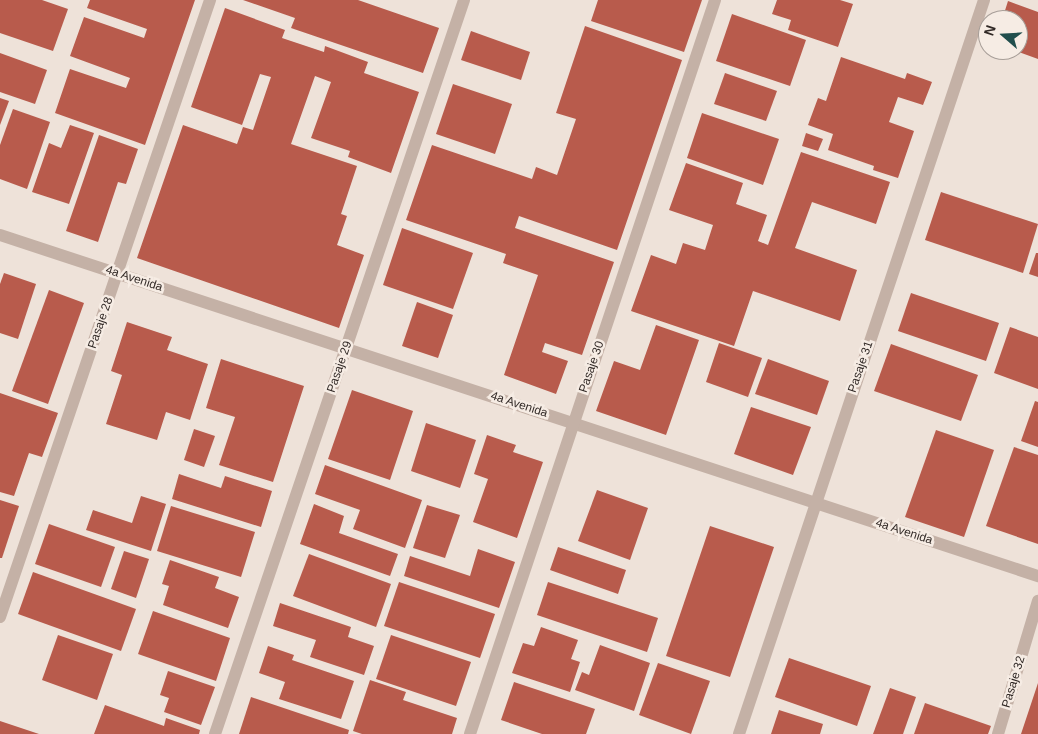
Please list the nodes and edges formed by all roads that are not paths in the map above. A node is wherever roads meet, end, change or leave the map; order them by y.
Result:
1 (210, 0) edge
2 (464, 0) edge
3 (715, 0) edge
4 (984, 0) edge
5 (0, 235) edge
6 (118, 274) junction
7 (346, 349) junction
8 (573, 423) junction
9 (816, 503) junction
10 (1038, 576) edge
11 (1038, 601) edge
12 (0, 617) edge
13 (215, 734) edge
14 (470, 734) edge
15 (739, 734) edge
16 (998, 734) edge

1 - 6 street, Pasaje 28
2 - 7 street, Pasaje 29
3 - 8 street, Pasaje 30
4 - 9 street, Pasaje 31
5 - 6 street, 4a Avenida
6 - 7 street, 4a Avenida
6 - 12 street, Pasaje 28
7 - 8 street, 4a Avenida
7 - 13 street, Pasaje 29
8 - 9 street, 4a Avenida
8 - 14 street, Pasaje 30
9 - 10 street, 4a Avenida
9 - 15 street, Pasaje 31
11 - 16 street, Pasaje 32

